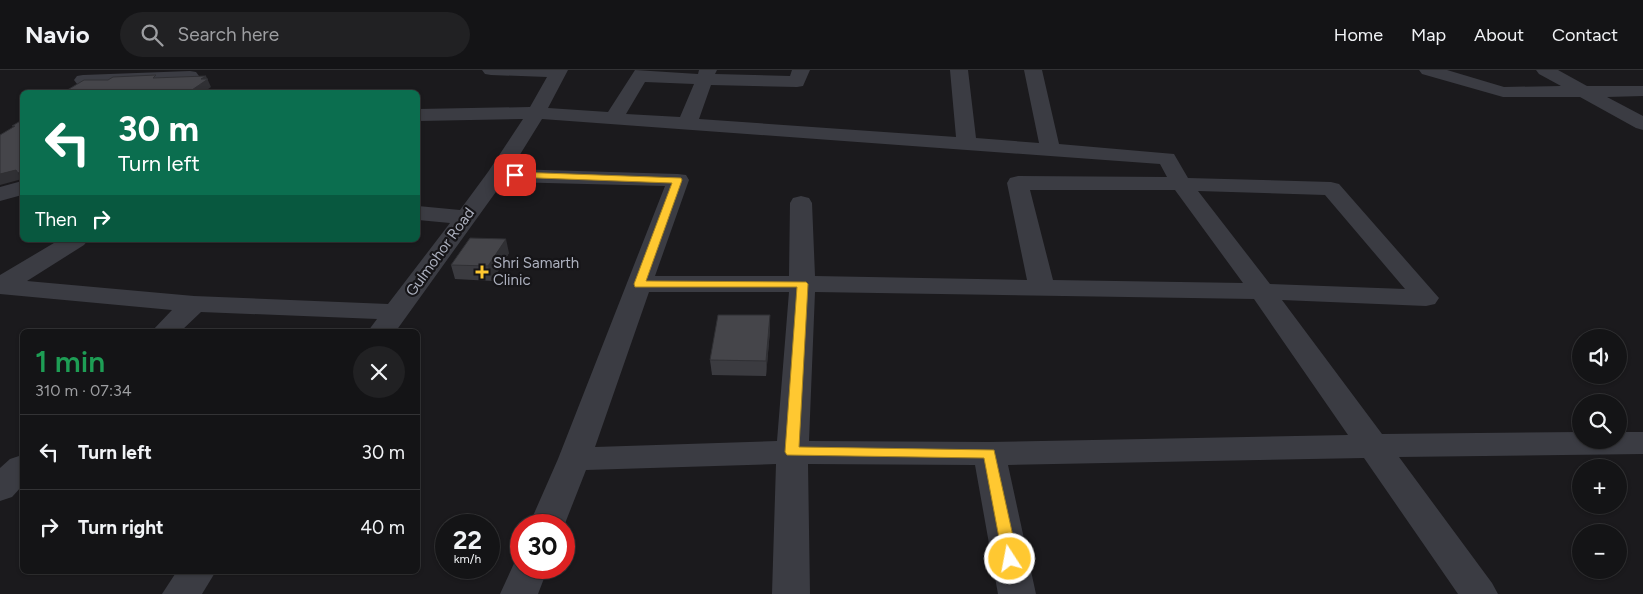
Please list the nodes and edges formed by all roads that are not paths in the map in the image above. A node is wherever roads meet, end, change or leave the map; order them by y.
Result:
1 (491, 70) edge
2 (801, 70) edge
3 (959, 70) edge
4 (1033, 70) edge
5 (1428, 70) edge
6 (1545, 70) edge
7 (559, 71) edge
8 (642, 73) edge
9 (706, 75) edge
10 (190, 76) edge
11 (84, 79) edge
12 (1643, 91) edge
13 (1587, 92) junction
14 (536, 114) junction
15 (420, 115) edge
16 (613, 119) junction
17 (687, 124) junction
18 (1643, 124) edge
19 (967, 144) junction
20 (1050, 149) junction
21 (496, 175) junction
22 (1181, 184) junction
23 (20, 189) edge
24 (0, 194) edge
25 (801, 202) dead end
26 (420, 214) edge
27 (466, 217) junction
28 (73, 242) edge
29 (639, 284) junction
30 (802, 284) junction
31 (0, 286) edge
32 (1042, 288) junction
33 (1262, 291) junction
34 (194, 304) junction
35 (390, 321) edge
36 (168, 329) edge
37 (1643, 443) edge
38 (1372, 446) junction
39 (792, 452) junction
40 (990, 454) junction
41 (574, 459) junction
42 (20, 469) edge
43 (0, 488) edge
44 (552, 514) edge
45 (196, 574) edge
46 (525, 579) edge
47 (181, 594) edge
48 (519, 594) edge
49 (791, 594) edge
50 (1017, 594) edge
51 (1479, 594) edge

1 - 7 street
2 - 9 street
3 - 19 street
4 - 20 street
5 - 13 street
6 - 13 street
7 - 14 street, Gulmohor Road
8 - 9 street
8 - 16 street
9 - 17 street
10 - 11 street
12 - 13 street
13 - 18 street
14 - 15 street
14 - 16 street
14 - 21 street, Gulmohor Road
16 - 17 street
17 - 19 street
19 - 20 street
20 - 22 street
21 - 27 street, Gulmohor Road
21 - 29 street
22 - 32 street
22 - 33 street
22 - 33 street
23 - 24 street
25 - 30 street
26 - 27 street
27 - 35 street, Gulmohor Road
28 - 31 street
29 - 30 street
29 - 41 street
30 - 32 street
30 - 39 street
31 - 34 street
32 - 33 street
33 - 38 street
34 - 35 street
34 - 36 street
37 - 38 street
38 - 40 street
38 - 51 street
39 - 40 street
39 - 41 street
39 - 49 street
40 - 50 street
41 - 44 street
42 - 43 street
45 - 47 street
46 - 48 street

